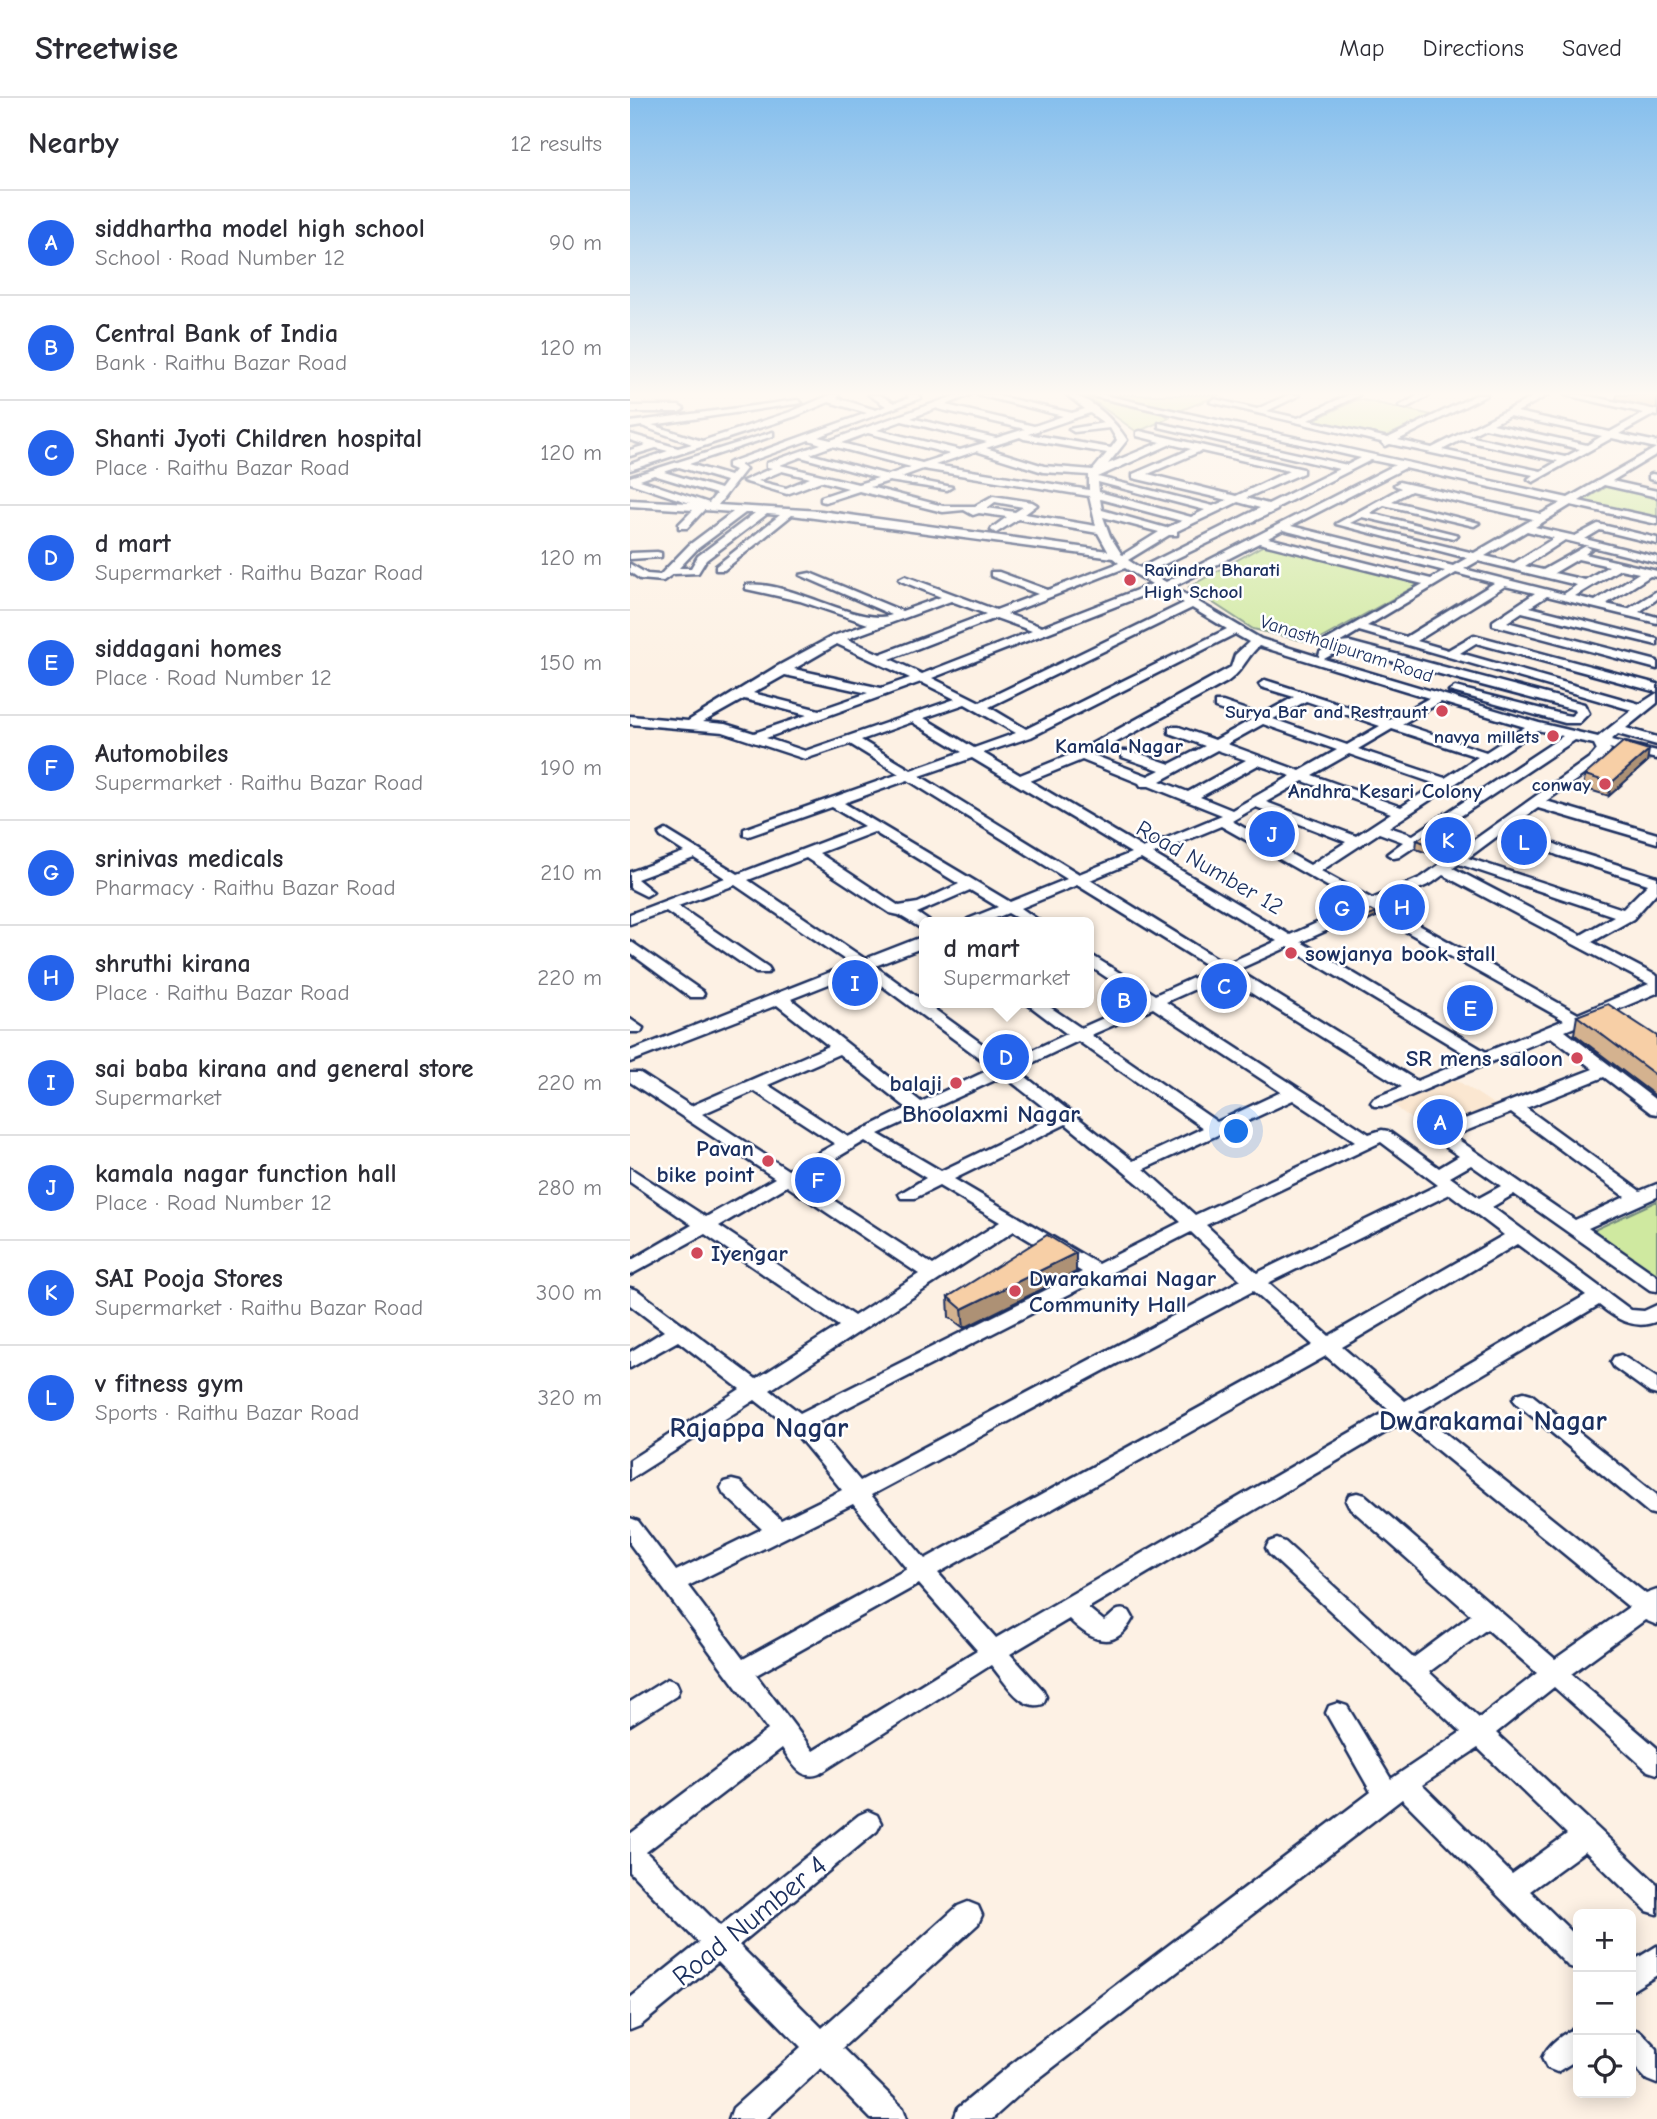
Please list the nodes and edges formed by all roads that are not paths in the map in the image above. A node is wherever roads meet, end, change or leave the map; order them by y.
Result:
1 (647, 489) edge
2 (656, 489) edge
3 (711, 489) edge
4 (726, 489) edge
5 (850, 489) edge
6 (864, 489) edge
7 (941, 489) edge
8 (1064, 489) edge
9 (1094, 489) edge
10 (1135, 489) edge
11 (1197, 489) edge
12 (1258, 489) edge
13 (1305, 489) edge
14 (1356, 489) edge
15 (1407, 489) edge
16 (1420, 489) edge
17 (1511, 489) edge
18 (1591, 489) edge
19 (1636, 489) edge
20 (1514, 490) joint
21 (723, 493) junction
22 (1094, 494) junction
23 (1657, 494) edge
24 (1450, 497) junction
25 (825, 499) dead end
26 (1237, 499) junction
27 (631, 501) edge
28 (911, 502) junction
29 (1384, 502) junction
30 (1569, 502) junction
31 (660, 505) junction
32 (706, 507) junction
33 (1269, 507) junction
34 (1499, 508) junction
35 (1213, 509) junction
36 (742, 510) junction
37 (976, 510) junction
38 (764, 511) junction
39 (1422, 511) junction
40 (790, 512) junction
41 (1098, 512) junction
42 (1361, 513) junction
43 (1620, 513) junction
44 (1304, 515) junction
45 (646, 516) dead end
46 (1015, 516) junction
47 (1317, 518) dead end
48 (1543, 518) junction
49 (1192, 520) junction
50 (1329, 521) dead end
51 (957, 522) dead end
52 (1657, 522) edge
53 (1474, 523) junction
54 (1341, 524) junction
55 (684, 526) dead end
56 (1282, 527) junction
57 (1524, 527) junction
58 (1598, 527) junction
59 (996, 530) dead end
60 (1168, 531) junction
61 (1103, 535) junction
62 (1453, 535) junction
63 (1563, 537) junction
64 (1258, 538) junction
65 (1203, 540) junction
66 (1576, 540) junction
67 (1657, 541) edge
68 (1593, 545) junction
69 (1433, 547) junction
70 (1238, 549) junction
71 (1077, 550) junction
72 (657, 555) dead end
73 (1576, 555) junction
74 (630, 556) edge
75 (1475, 557) junction
76 (1120, 560) junction
77 (1657, 560) edge
78 (1618, 565) junction
79 (630, 567) edge
80 (1515, 567) junction
81 (720, 568) dead end
82 (1455, 569) junction
83 (671, 571) junction
84 (1140, 572) junction
85 (1653, 573) edge
86 (995, 574) dead end
87 (1545, 574) junction
88 (806, 575) dead end
89 (905, 579) dead end
90 (1503, 582) junction
91 (1432, 583) junction
92 (1586, 584) junction
93 (1164, 585) junction
94 (750, 587) dead end
95 (1545, 592) junction
96 (1048, 594) junction
97 (1657, 594) edge
98 (953, 596) junction
99 (1566, 597) junction
100 (1194, 603) junction
101 (1597, 605) junction
102 (1521, 608) junction
103 (1630, 613) junction
104 (995, 614) junction
105 (902, 615) junction
106 (1657, 620) edge
107 (877, 623) junction
108 (1497, 624) junction
109 (1357, 627) junction
110 (1234, 630) junction
111 (1041, 632) junction
112 (838, 639) junction
113 (1474, 639) junction
114 (1408, 641) junction
115 (1655, 641) edge
116 (1257, 642) junction
117 (1451, 653) junction
118 (1315, 655) junction
119 (879, 659) junction
120 (1631, 659) junction
121 (1657, 665) edge
122 (780, 670) junction
123 (921, 678) junction
124 (1265, 684) dead end
125 (1657, 688) edge
126 (881, 692) junction
127 (740, 694) junction
128 (1304, 697) junction
129 (1657, 697) edge
130 (1438, 698) junction
131 (966, 699) junction
132 (1219, 705) dead end
133 (980, 706) junction
134 (1642, 709) junction
135 (819, 713) junction
136 (913, 717) junction
137 (1263, 719) junction
138 (630, 720) edge
139 (693, 723) junction
140 (1388, 725) junction
141 (1535, 726) junction
142 (1616, 729) junction
143 (1174, 730) dead end
144 (1026, 734) junction
145 (1572, 736) junction
146 (756, 737) junction
147 (851, 738) junction
148 (1657, 741) edge
149 (1600, 743) junction
150 (1217, 744) junction
151 (1346, 748) junction
152 (971, 752) junction
153 (1127, 754) dead end
154 (1082, 755) junction
155 (1657, 755) edge
156 (1487, 756) junction
157 (1257, 760) junction
158 (1171, 769) junction
159 (908, 775) junction
160 (1301, 776) junction
161 (1018, 781) junction
162 (1146, 783) junction
163 (1445, 783) junction
164 (1188, 798) junction
165 (1255, 802) junction
166 (833, 803) junction
167 (1537, 803) junction
168 (1400, 811) junction
169 (1228, 818) junction
170 (1376, 827) junction
171 (1502, 827) junction
172 (873, 828) junction
173 (749, 832) dead end
174 (666, 834) dead end
175 (1657, 839) edge
176 (1354, 841) junction
177 (1415, 841) junction
178 (807, 852) junction
179 (695, 853) junction
180 (1141, 853) junction
181 (1395, 854) dead end
182 (1458, 859) junction
183 (1443, 869) junction
184 (1312, 870) junction
185 (630, 879) edge
186 (736, 879) junction
187 (1081, 880) junction
188 (1657, 883) edge
189 (970, 884) junction
190 (646, 892) dead end
191 (667, 905) junction
192 (1373, 905) junction
193 (1012, 908) junction
194 (903, 911) junction
195 (1628, 916) junction
196 (987, 917) edge
197 (1026, 917) edge
198 (630, 919) edge
199 (919, 922) edge
200 (1293, 942) junction
201 (1581, 942) junction
202 (919, 943) edge
203 (630, 946) edge
204 (1094, 962) edge
205 (863, 966) junction
206 (762, 970) dead end
207 (1226, 970) junction
208 (1657, 985) edge
209 (696, 994) dead end
210 (779, 998) junction
211 (1154, 1000) junction
212 (919, 1007) edge
213 (921, 1008) edge
214 (1041, 1008) edge
215 (1576, 1020) junction
216 (1553, 1030) junction
217 (1078, 1034) junction
218 (841, 1047) junction
219 (630, 1058) edge
220 (1484, 1058) junction
221 (1005, 1069) junction
222 (1606, 1070) junction
223 (634, 1077) dead end
224 (755, 1084) junction
225 (1415, 1087) junction
226 (1294, 1093) junction
227 (1380, 1102) dead end
228 (1512, 1106) junction
229 (919, 1108) junction
230 (1657, 1109) edge
231 (688, 1114) junction
232 (1067, 1117) junction
233 (1214, 1128) junction
234 (865, 1134) junction
235 (1369, 1142) junction
236 (847, 1144) junction
237 (1471, 1157) junction
238 (1132, 1168) junction
239 (630, 1174) edge
240 (785, 1178) junction
241 (937, 1178) junction
242 (1445, 1181) junction
243 (1513, 1187) junction
244 (1657, 1190) edge
245 (908, 1194) dead end
246 (1639, 1199) junction
247 (1479, 1206) junction
248 (1012, 1223) junction
249 (1195, 1223) junction
250 (704, 1224) junction
251 (1575, 1227) junction
252 (1518, 1235) junction
253 (630, 1269) edge
254 (1097, 1272) junction
255 (933, 1274) junction
256 (1254, 1282) junction
257 (1657, 1285) edge
258 (630, 1295) edge
259 (1600, 1296) junction
260 (1657, 1312) edge
261 (853, 1326) junction
262 (678, 1332) junction
263 (1329, 1345) junction
264 (630, 1361) edge
265 (1621, 1362) dead end
266 (1657, 1388) edge
267 (754, 1391) junction
268 (1524, 1399) dead end
269 (1406, 1410) junction
270 (799, 1423) junction
271 (630, 1471) edge
272 (732, 1488) dead end
273 (858, 1492) junction
274 (1357, 1501) dead end
275 (1657, 1507) edge
276 (630, 1527) edge
277 (778, 1530) junction
278 (1277, 1548) dead end
279 (921, 1570) junction
280 (673, 1583) junction
281 (1072, 1606) junction
282 (1654, 1607) edge
283 (1488, 1615) junction
284 (1121, 1618) dead end
285 (993, 1652) junction
286 (1412, 1672) junction
287 (739, 1673) junction
288 (1553, 1673) junction
289 (667, 1689) dead end
290 (1034, 1697) dead end
291 (1338, 1713) dead end
292 (630, 1715) edge
293 (784, 1732) junction
294 (1479, 1733) junction
295 (1657, 1763) edge
296 (1396, 1790) junction
297 (868, 1824) dead end
298 (1586, 1835) junction
299 (630, 1851) edge
300 (1511, 1890) junction
301 (1657, 1902) edge
302 (968, 1915) dead end
303 (718, 1944) junction
304 (1573, 1952) edge
305 (1657, 1959) edge
306 (1636, 1974) edge
307 (630, 2017) edge
308 (1636, 2047) edge
309 (820, 2048) junction
310 (1657, 2070) edge
311 (744, 2119) edge
312 (892, 2119) edge
313 (969, 2119) edge

1 - 27 street
2 - 32 street
3 - 21 street
4 - 21 street
5 - 25 street
6 - 28 street
7 - 28 street
8 - 22 street
9 - 22 street
10 - 35 street
11 - 26 street
12 - 26 street
13 - 33 street
14 - 44 street
15 - 29 street
16 - 24 street
17 - 20 street
18 - 30 street
19 - 23 street
20 - 30 street
21 - 32 street
22 - 41 street
22 - 49 street
24 - 34 street
24 - 39 street
26 - 33 street
26 - 35 street
27 - 31 street
28 - 37 street
29 - 39 street
29 - 42 street
30 - 43 street
30 - 48 street
31 - 32 street
31 - 45 street
32 - 36 street
32 - 55 street
33 - 44 street
33 - 65 street
34 - 48 street
34 - 53 street
35 - 49 street
36 - 38 street
36 - 83 street
37 - 46 street
37 - 46 street
37 - 51 street
38 - 40 street
38 - 83 street
39 - 53 street
40 - 71 street
40 - 81 street
41 - 60 street
41 - 61 street
42 - 54 street
42 - 62 street
43 - 52 street
43 - 58 street
44 - 47 street
44 - 56 street
46 - 59 street
46 - 61 street
48 - 57 street
49 - 60 street
50 - 54 street
53 - 62 street
54 - 69 street
56 - 64 street
56 - 82 street
57 - 63 street
57 - 75 street
58 - 66 street
58 - 67 street
60 - 65 street
60 - 76 street
61 - 71 street
61 - 76 street
62 - 69 street
63 - 66 street
63 - 80 street
64 - 70 street
64 - 91 street
65 - 70 street
65 - 84 street
66 - 68 street
68 - 73 street
68 - 77 street
69 - 75 street
70 - 93 street
71 - 76 street
72 - 74 street
73 - 78 street
73 - 87 street
75 - 80 street
75 - 82 street
76 - 84 street, Vanasthalipuram Road
76 - 96 street
78 - 85 street
78 - 92 street
79 - 83 street
80 - 87 street
82 - 90 street
82 - 91 street
84 - 93 street, Vanasthalipuram Road
85 - 101 street
86 - 96 street
87 - 92 street
88 - 105 street
89 - 98 street
90 - 95 street
90 - 114 street
91 - 109 street
92 - 99 street
93 - 100 street, Vanasthalipuram Road
93 - 111 street
94 - 107 street
95 - 99 street
95 - 102 street
96 - 104 street
97 - 103 street
98 - 104 street
98 - 105 street
99 - 101 street
100 - 110 street, Vanasthalipuram Road
100 - 133 street
101 - 103 street
102 - 108 street
102 - 115 street
103 - 106 street
104 - 111 street
104 - 119 street
105 - 107 street
107 - 112 street
108 - 113 street
108 - 120 street
109 - 114 street
109 - 118 street
110 - 116 street, Vanasthalipuram Road
110 - 144 street
111 - 123 street
112 - 119 street
112 - 122 street
113 - 117 street
113 - 125 street
114 - 117 street
115 - 120 street
116 - 118 street, Vanasthalipuram Road
116 - 154 street
117 - 134 street
118 - 118 street
118 - 130 street, Vanasthalipuram Road
119 - 123 street
120 - 121 street
122 - 126 street
122 - 127 street
123 - 126 street
123 - 131 street
124 - 128 street
126 - 135 street
127 - 135 street
127 - 139 street
128 - 137 street
128 - 140 street
129 - 134 street
130 - 140 street
130 - 141 street, Vanasthalipuram Road
131 - 133 street
131 - 136 street
132 - 137 street
133 - 144 street
134 - 142 street
135 - 146 street
136 - 147 street
136 - 152 street, Road Number 12
137 - 150 street
137 - 151 street
138 - 139 street
139 - 146 street
140 - 151 street
140 - 156 street
141 - 145 street, Vanasthalipuram Road
141 - 156 street
142 - 148 street
142 - 149 street
143 - 150 street
144 - 152 street
145 - 149 street, Vanasthalipuram Road
145 - 177 street
146 - 147 street
147 - 159 street
149 - 155 street, Vanasthalipuram Road
149 - 167 street
150 - 157 street
150 - 158 street
151 - 160 street
151 - 163 street
152 - 159 street
152 - 161 street, Road Number 12
153 - 158 street
154 - 161 street
154 - 162 street
156 - 163 street
157 - 160 street
157 - 164 street
158 - 162 street
159 - 166 street
159 - 187 street
160 - 165 street
160 - 168 street
161 - 180 street, Road Number 12
162 - 164 street
163 - 168 street
164 - 169 street
165 - 169 street
165 - 176 street
166 - 172 street
166 - 173 street
167 - 171 street
167 - 175 street
168 - 170 street
169 - 180 street
169 - 184 street
170 - 176 street
170 - 177 street
171 - 182 street
171 - 188 street
172 - 178 street
172 - 189 street
174 - 179 street
176 - 184 street
177 - 181 street
178 - 186 street
178 - 194 street
179 - 185 street
179 - 186 street
180 - 187 street
180 - 200 street, Road Number 12
182 - 183 street
182 - 195 street
183 - 192 street
183 - 201 street
184 - 192 street
185 - 190 street
186 - 191 street
186 - 205 street
187 - 193 street
187 - 207 street
188 - 195 street
189 - 193 street
189 - 194 street
191 - 198 street
191 - 206 street
192 - 200 street
192 - 215 street
193 - 196 street
193 - 197 street
194 - 199 street
195 - 201 street
200 - 207 street
200 - 220 street, Road Number 12
201 - 208 street
202 - 205 street
203 - 209 street
204 - 211 street
205 - 210 street
205 - 212 street
207 - 211 street
207 - 225 street
208 - 215 street
210 - 218 street
210 - 219 street
211 - 217 street
211 - 226 street
213 - 221 street
214 - 217 street
215 - 216 street
216 - 220 street
216 - 222 street
217 - 221 street
217 - 233 street
218 - 224 street
218 - 229 street
220 - 225 street
221 - 229 street
221 - 232 street
222 - 228 street
222 - 230 street
223 - 231 street
224 - 231 street
224 - 236 street
225 - 227 street
226 - 233 street
226 - 235 street
228 - 237 street
228 - 246 street
229 - 234 street
231 - 240 street
232 - 238 street
232 - 241 street
233 - 238 street
234 - 236 street
234 - 241 street
235 - 242 street
235 - 249 street
236 - 240 street
237 - 242 street
237 - 243 street
238 - 249 street
239 - 250 street
240 - 250 street
240 - 255 street
241 - 245 street
241 - 248 street
242 - 247 street
242 - 256 street
243 - 247 street
243 - 251 street
244 - 246 street
246 - 251 street
247 - 252 street
248 - 254 street
248 - 255 street
249 - 254 street
249 - 256 street
250 - 253 street
250 - 261 street
251 - 257 street
252 - 259 street
252 - 263 street
254 - 270 street
255 - 261 street
256 - 263 street
256 - 273 street
258 - 262 street
259 - 260 street
259 - 269 street
261 - 267 street
262 - 264 street
262 - 267 street
263 - 269 street
263 - 279 street
265 - 266 street
267 - 270 street
267 - 271 street
268 - 275 street
269 - 281 street
269 - 282 street
270 - 273 street
272 - 277 street
273 - 277 street
273 - 279 street
274 - 283 street
276 - 280 street
277 - 280 street
278 - 286 street
279 - 285 street
279 - 287 street
280 - 287 street
281 - 284 street
281 - 285 street
282 - 288 street
283 - 286 street
283 - 288 street
285 - 290 street
285 - 293 street
286 - 294 street
287 - 293 street
288 - 294 street
288 - 295 street
289 - 292 street
291 - 296 street
293 - 299 street
294 - 296 street
294 - 298 street
296 - 300 street
296 - 313 street
297 - 303 street, Road Number 4
298 - 300 street
298 - 301 street
299 - 303 street
300 - 304 street
302 - 309 street
303 - 307 street, Road Number 4
303 - 309 street
305 - 306 street
308 - 310 street
309 - 311 street
309 - 312 street

